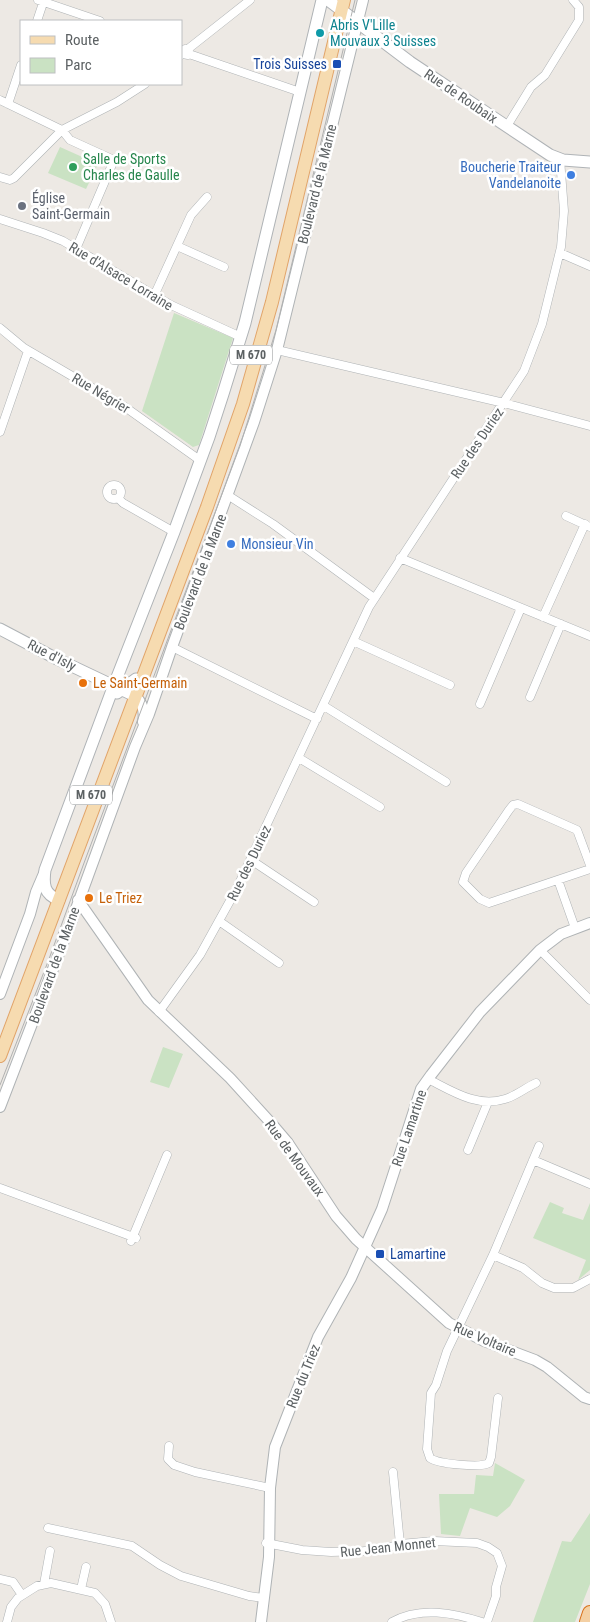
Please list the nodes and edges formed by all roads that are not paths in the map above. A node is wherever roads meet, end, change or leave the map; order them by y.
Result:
1 (250, 0) edge
2 (322, 0) edge
3 (363, 0) edge
4 (573, 0) edge
5 (42, 1) edge
6 (338, 3) edge
7 (37, 20) edge
8 (97, 20) edge
9 (357, 22) junction
10 (184, 52) edge
11 (20, 67) edge
12 (143, 85) edge
13 (300, 92) junction
14 (4, 102) edge
15 (507, 126) junction
16 (62, 130) junction
17 (560, 159) junction
18 (590, 162) edge
19 (0, 177) edge
20 (207, 197) dead end
21 (0, 219) edge
22 (177, 246) junction
23 (76, 249) junction
24 (560, 253) junction
25 (590, 266) edge
26 (224, 267) dead end
27 (154, 296) junction
28 (0, 328) edge
29 (241, 337) junction
30 (277, 350) junction
31 (28, 351) junction
32 (504, 403) junction
33 (590, 426) edge
34 (0, 432) edge
35 (200, 461) junction
36 (229, 496) junction
37 (118, 498) dead end
38 (566, 516) dead end
39 (587, 525) edge
40 (174, 532) junction
41 (400, 558) junction
42 (374, 598) junction
43 (521, 608) junction
44 (543, 617) junction
45 (561, 624) junction
46 (0, 629) edge
47 (590, 636) edge
48 (353, 641) junction
49 (172, 647) junction
50 (450, 685) dead end
51 (125, 691) junction
52 (530, 697) dead end
53 (480, 704) dead end
54 (324, 706) junction
55 (318, 719) junction
56 (135, 747) junction
57 (299, 758) junction
58 (446, 782) dead end
59 (380, 807) dead end
60 (250, 860) junction
61 (590, 865) edge
62 (590, 869) edge
63 (45, 870) junction
64 (558, 880) junction
65 (56, 899) junction
66 (314, 902) dead end
67 (77, 904) junction
68 (219, 922) junction
69 (590, 923) edge
70 (575, 928) junction
71 (540, 950) junction
72 (279, 963) dead end
73 (0, 994) edge
74 (590, 1000) edge
75 (159, 1012) junction
76 (0, 1038) edge
77 (0, 1056) edge
78 (428, 1079) junction
79 (536, 1083) dead end
80 (488, 1102) junction
81 (0, 1107) edge
82 (539, 1146) dead end
83 (468, 1150) dead end
84 (167, 1155) dead end
85 (533, 1160) junction
86 (590, 1184) edge
87 (0, 1188) edge
88 (365, 1247) junction
89 (493, 1255) junction
90 (590, 1279) edge
91 (457, 1328) junction
92 (498, 1398) dead end
93 (590, 1399) edge
94 (168, 1446) dead end
95 (394, 1472) dead end
96 (270, 1488) junction
97 (48, 1528) dead end
98 (268, 1543) junction
99 (400, 1544) junction
100 (50, 1551) dead end
101 (86, 1566) dead end
102 (0, 1579) edge
103 (44, 1584) junction
104 (81, 1589) junction
105 (22, 1595) junction
106 (261, 1598) junction
107 (0, 1612) edge
108 (9, 1613) junction
109 (590, 1613) edge
110 (7, 1622) edge
111 (111, 1622) edge
112 (256, 1622) edge
113 (261, 1622) edge
114 (392, 1622) edge
115 (482, 1622) edge
116 (487, 1622) edge
117 (587, 1622) edge

1 - 10 street
2 - 13 main road, Boulevard de la Marne
3 - 9 street, Boulevard de la Marne
4 - 15 street
5 - 7 street
5 - 8 street
6 - 9 main road, Rue de Roubaix
6 - 51 main road, Boulevard de la Marne / M 670
6 - 51 main road, Boulevard de la Marne / M 670
9 - 15 main road, Rue de Roubaix
9 - 30 street, Boulevard de la Marne
10 - 13 street
11 - 14 street
12 - 16 street
13 - 29 main road, Boulevard de la Marne
14 - 16 street
15 - 17 main road, Rue de Roubaix
16 - 19 street
16 - 23 street
17 - 18 main road, Rue de Roubaix
17 - 24 street, Rue des Duriez
20 - 22 street
21 - 23 street, Rue d'Alsace Lorraine
22 - 26 street
22 - 27 street
23 - 27 street, Rue d'Alsace Lorraine
24 - 25 street
24 - 32 street, Rue des Duriez
27 - 29 street, Rue d'Alsace Lorraine
28 - 31 street, Rue Négrier
29 - 35 main road, Boulevard de la Marne
30 - 32 street
30 - 36 street, Boulevard de la Marne
31 - 34 street
31 - 35 street, Rue Négrier
32 - 33 street
32 - 41 street, Rue des Duriez
35 - 40 main road, Boulevard de la Marne
36 - 42 street
36 - 49 street, Boulevard de la Marne
37 - 40 street
38 - 39 street
39 - 44 street
40 - 51 main road, Boulevard de la Marne
41 - 42 street, Rue des Duriez
41 - 43 street
42 - 48 street, Rue des Duriez
43 - 44 street
43 - 53 street
44 - 45 street
45 - 47 street
45 - 52 street
46 - 51 main road, Rue d'Isly
48 - 50 street
48 - 54 street, Rue des Duriez
49 - 55 street
49 - 56 street, Boulevard de la Marne
51 - 56 street
51 - 63 main road, Boulevard de la Marne
51 - 65 main road, Boulevard de la Marne / M 670
54 - 55 street, Rue des Duriez
54 - 58 street
55 - 57 street, Rue des Duriez
56 - 67 street, Boulevard de la Marne
57 - 59 street
57 - 60 street, Rue des Duriez
60 - 66 street
60 - 68 street, Rue des Duriez
61 - 64 street
62 - 64 street
63 - 65 main road
63 - 73 street, Boulevard de la Marne
64 - 70 street
65 - 67 street
65 - 76 main road, Boulevard de la Marne / M 670
65 - 77 main road, Boulevard de la Marne / M 670
67 - 75 street, Rue de Mouvaux
67 - 81 street, Boulevard de la Marne
68 - 72 street
68 - 75 street, Rue des Duriez
69 - 70 street, Rue Lamartine
70 - 71 street, Rue Lamartine
71 - 74 street
71 - 78 street, Rue Lamartine
75 - 88 street, Rue de Mouvaux
78 - 80 street
78 - 88 street, Rue Lamartine
79 - 80 street
80 - 83 street
82 - 85 street
84 - 87 street
85 - 86 street
85 - 89 street
88 - 91 street, Rue Voltaire
88 - 96 street, Rue du Triez
89 - 90 street
89 - 91 street
91 - 92 street
91 - 93 street, Rue Voltaire
94 - 96 street
95 - 99 street
96 - 98 street, Rue du Triez
97 - 106 street
98 - 99 street, Rue Jean Monnet
98 - 106 street, Rue du Triez
99 - 116 street, Rue Jean Monnet
100 - 103 street
101 - 104 street
102 - 105 street
103 - 104 street
103 - 105 street
104 - 111 street
105 - 108 street
106 - 112 street, Rue du Triez
106 - 113 street, Rue du Triez
107 - 108 street
108 - 110 street
109 - 117 highway
114 - 115 street

